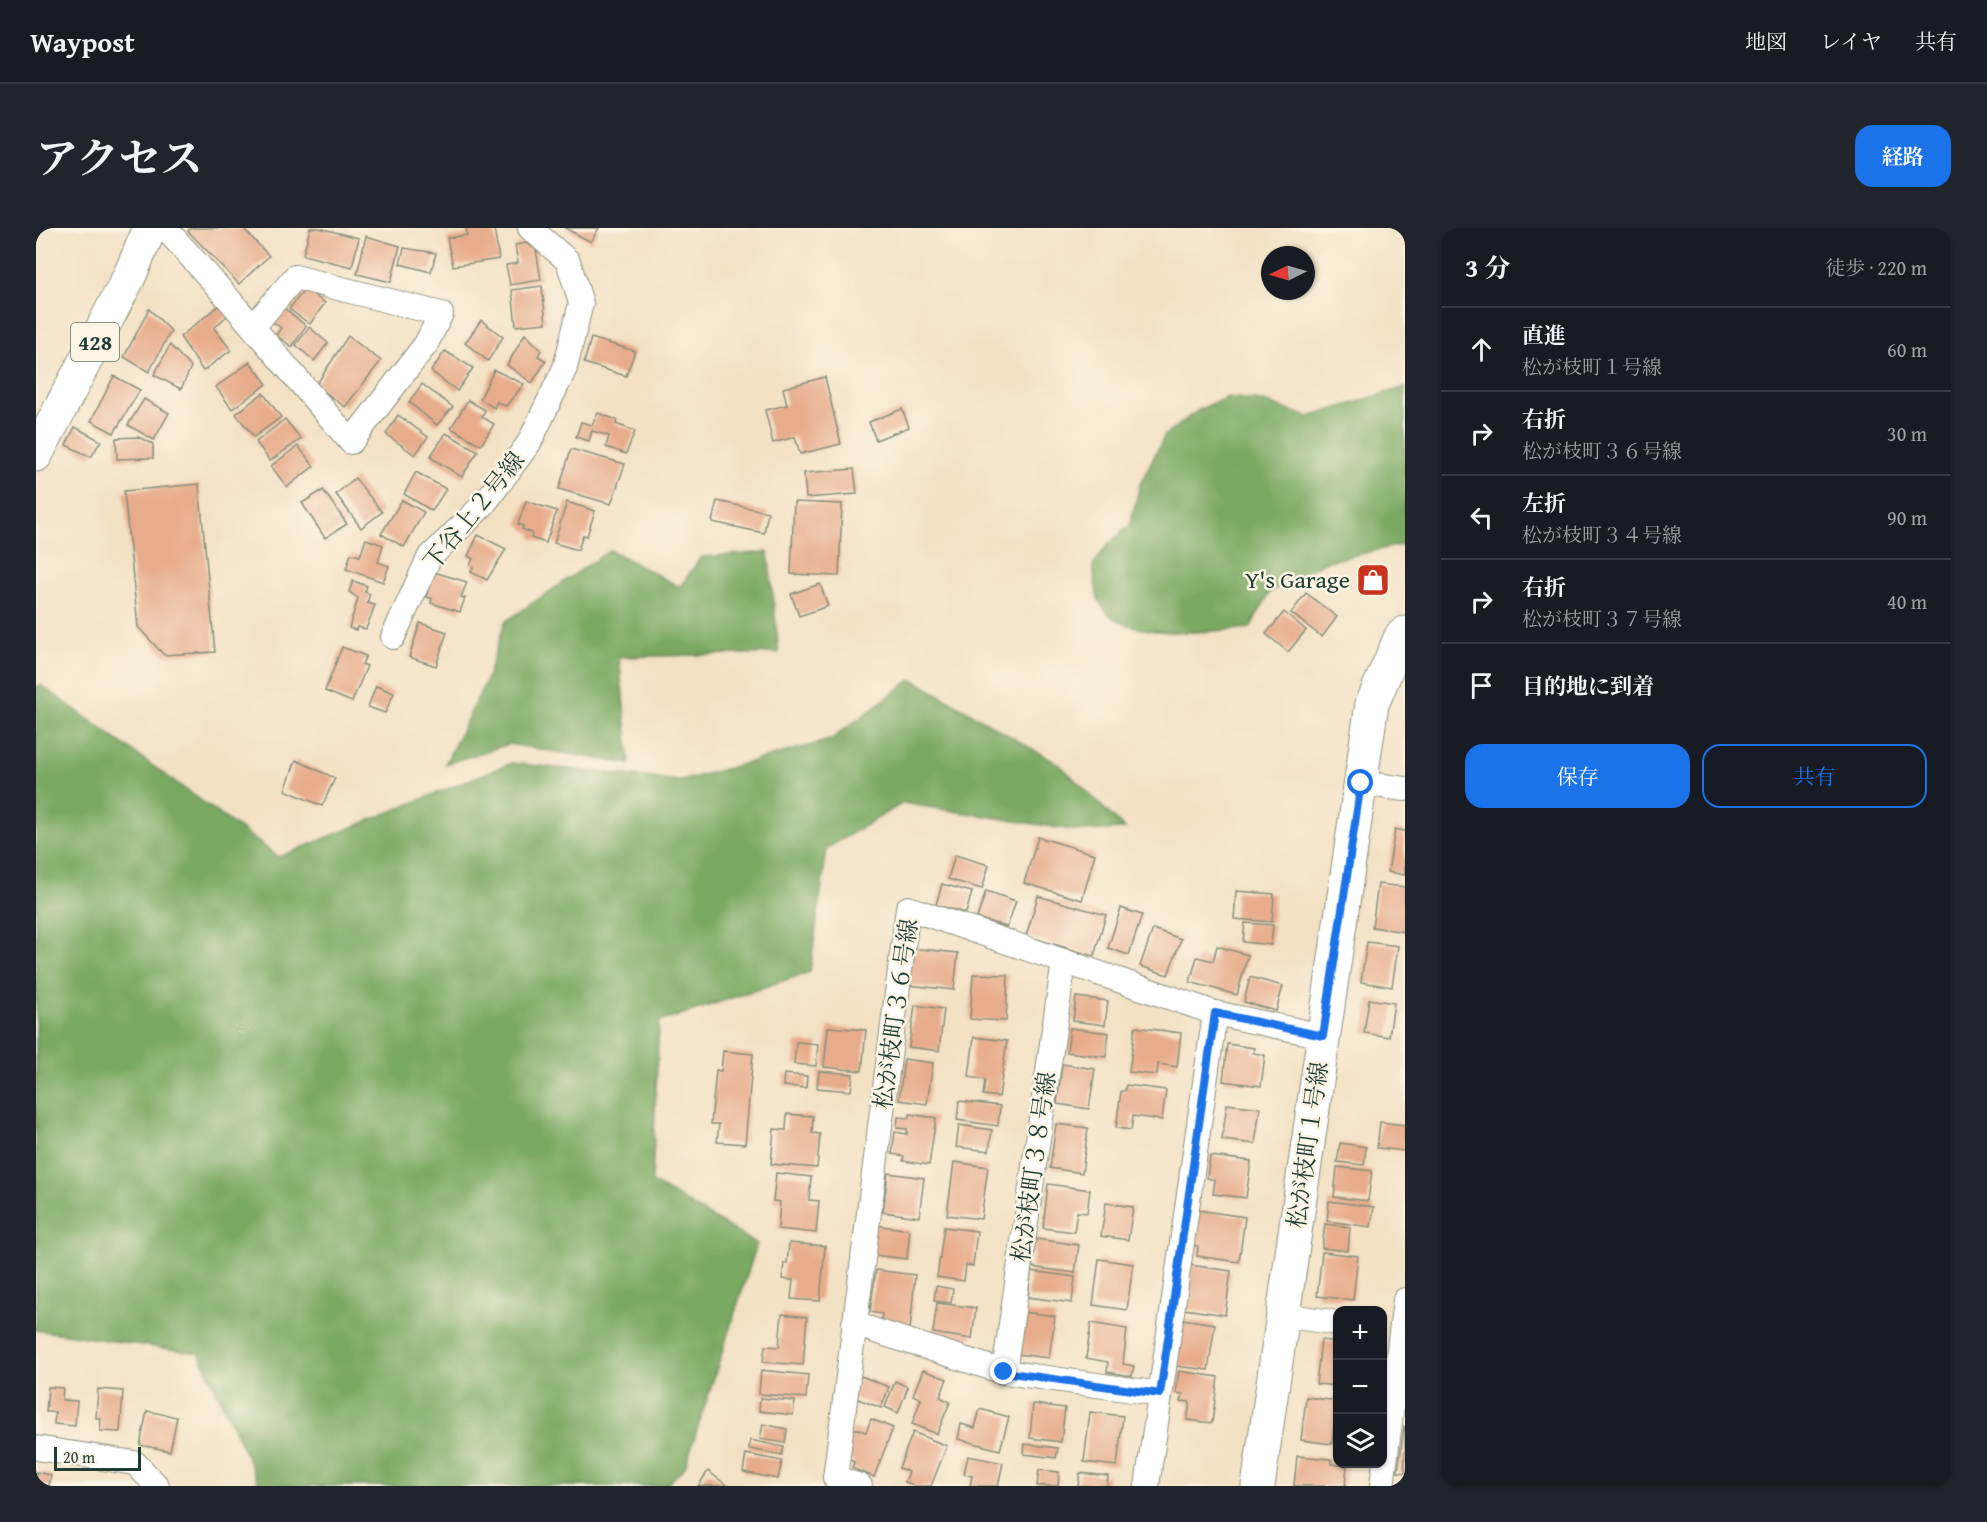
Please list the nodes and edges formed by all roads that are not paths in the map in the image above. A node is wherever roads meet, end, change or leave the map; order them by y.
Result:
1 (150, 228) edge
2 (165, 228) edge
3 (530, 228) edge
4 (253, 327) junction
5 (36, 455) edge
6 (1405, 633) edge
7 (393, 637) dead end
8 (1361, 783) junction
9 (1405, 789) edge
10 (1064, 962) junction
11 (1215, 1013) junction
12 (1323, 1036) junction
13 (1405, 1300) edge
14 (1282, 1316) junction
15 (1333, 1322) edge
16 (854, 1324) junction
17 (1396, 1331) edge
18 (1004, 1372) junction
19 (1160, 1394) junction
20 (36, 1448) edge
21 (157, 1486) edge
22 (860, 1486) edge
23 (1147, 1486) edge
24 (1258, 1486) edge
25 (1382, 1486) edge

1 - 5 main road, 428
2 - 4 street
3 - 7 street, 下谷上２号線
4 - 4 street
6 - 8 main road, 松が枝町１号線
8 - 9 street
8 - 12 main road, 松が枝町１号線
10 - 11 street, 松が枝町３６号線
10 - 16 street, 松が枝町３６号線
10 - 18 street, 松が枝町３８号線
11 - 12 street, 松が枝町３６号線
11 - 19 street
12 - 14 main road, 松が枝町１号線
13 - 17 street
14 - 15 street
14 - 24 main road, 松が枝町１号線
16 - 18 street
16 - 22 street, 松が枝町３６号線
17 - 25 street
18 - 19 street
19 - 23 street
20 - 21 street

